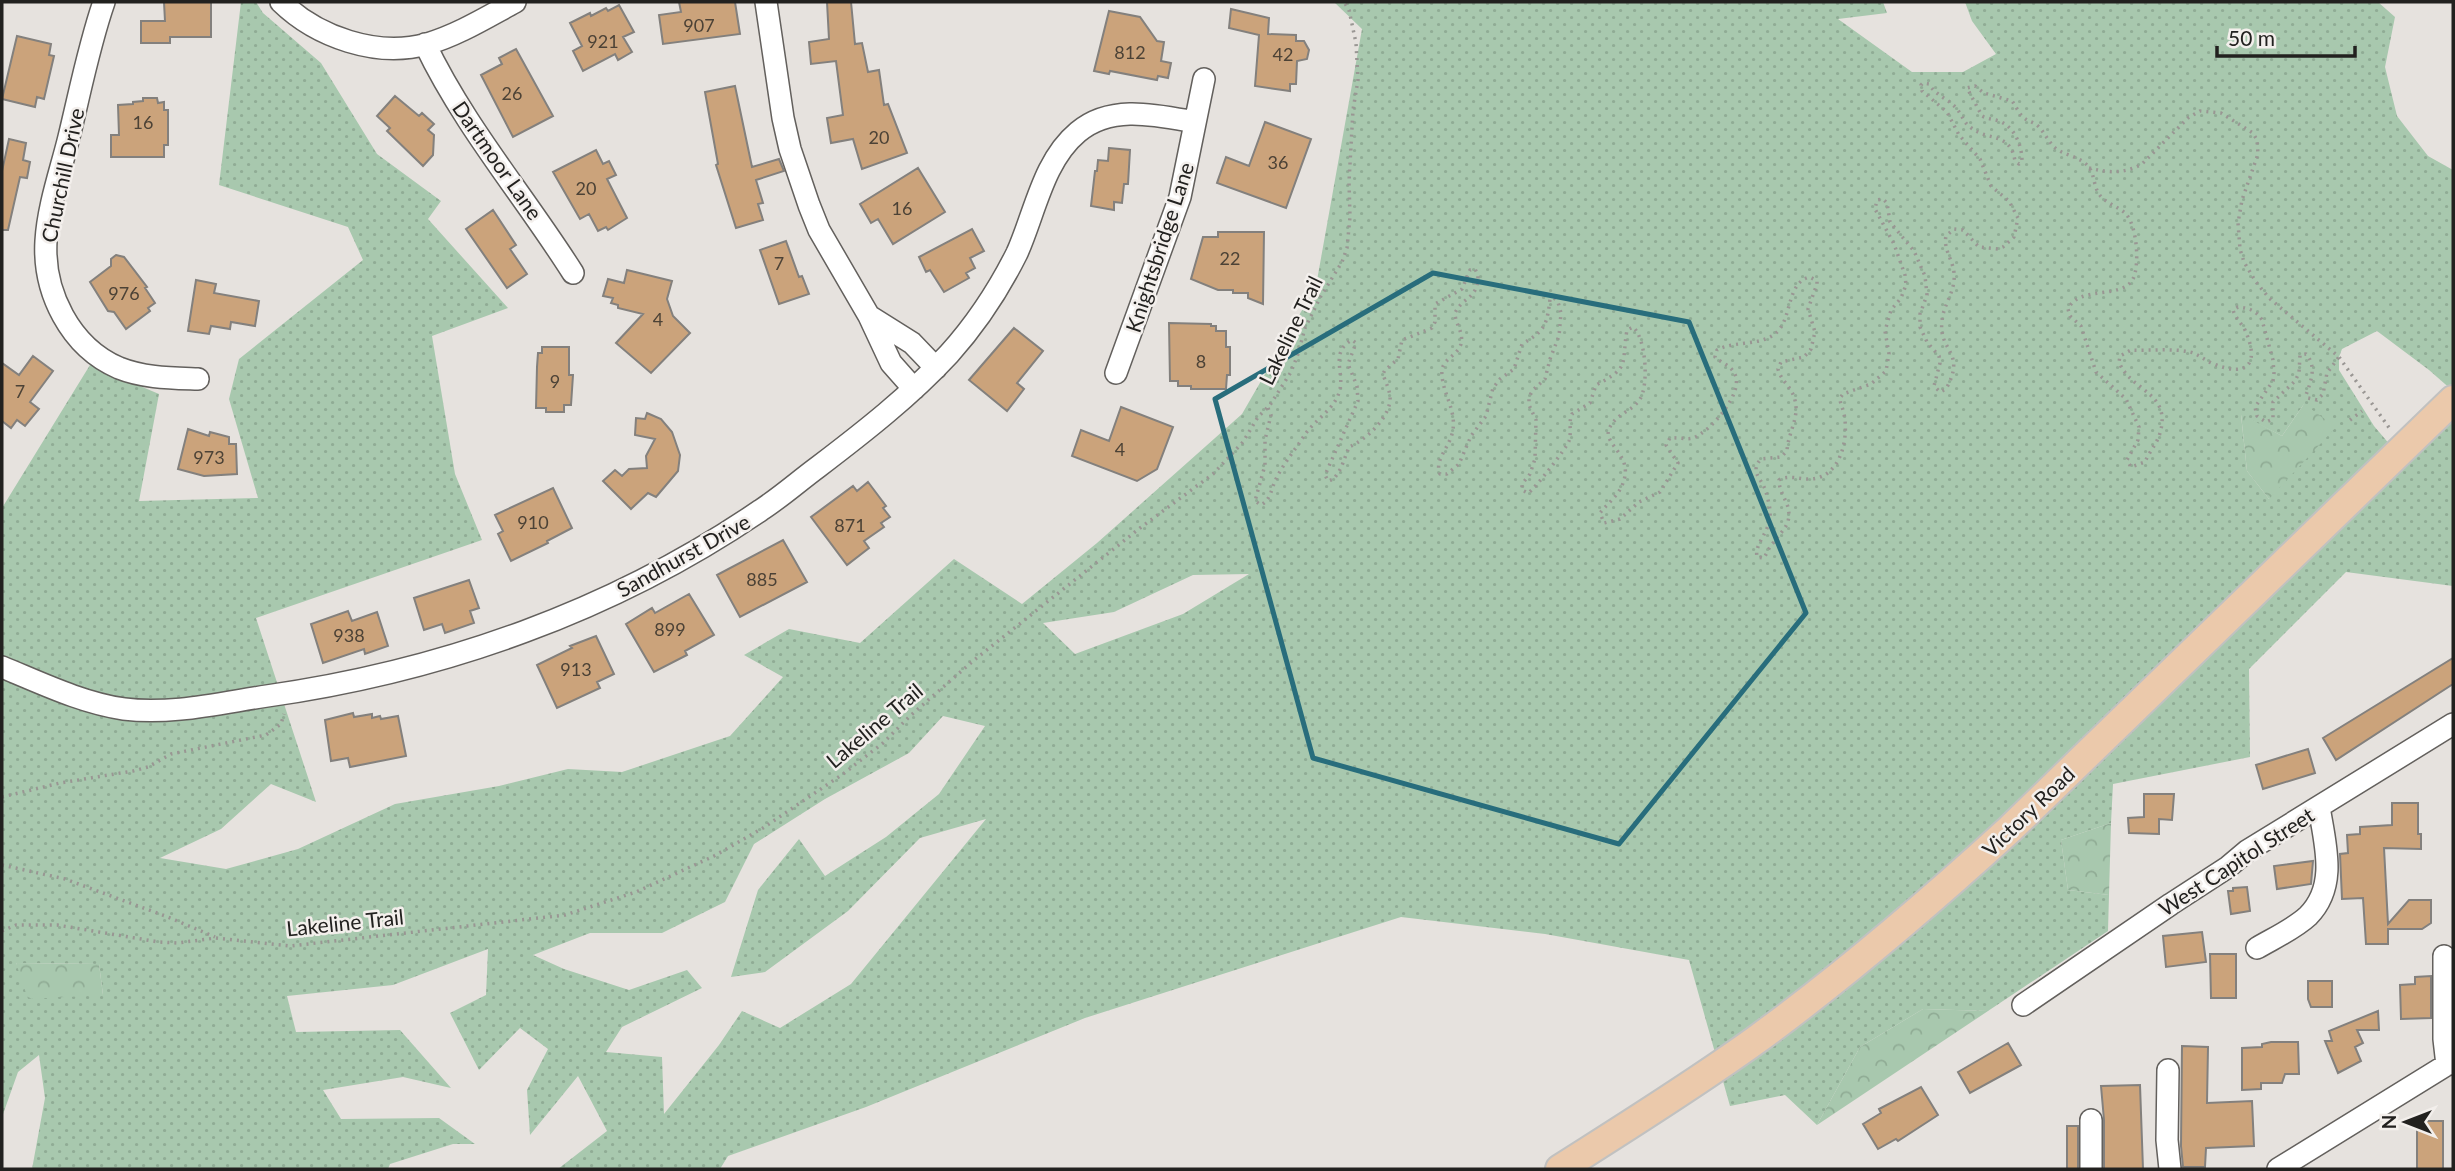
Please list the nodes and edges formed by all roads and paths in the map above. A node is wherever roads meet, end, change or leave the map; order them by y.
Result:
1 (104, 2) edge
2 (281, 2) edge
3 (515, 2) edge
4 (766, 2) edge
5 (1344, 2) edge
6 (425, 44) junction
7 (1204, 79) dead end
8 (1195, 122) junction
9 (2089, 168) junction
10 (573, 273) dead end
11 (869, 316) junction
12 (2339, 357) junction
13 (936, 368) junction
14 (1116, 373) dead end
15 (198, 379) dead end
16 (914, 389) junction
17 (2453, 400) edge
18 (1268, 408) junction
19 (2362, 411) dead end
20 (2350, 420) dead end
21 (2406, 445) junction
22 (2, 667) edge
23 (281, 694) junction
24 (2453, 724) edge
25 (2, 797) edge
26 (2319, 807) junction
27 (2, 865) edge
28 (2, 931) edge
29 (216, 938) junction
30 (2257, 948) dead end
31 (2444, 956) dead end
32 (2023, 1005) dead end
33 (2450, 1063) edge
34 (2168, 1070) dead end
35 (2091, 1120) dead end
36 (1560, 1169) edge
37 (2091, 1169) edge
38 (2170, 1169) edge
39 (2278, 1169) edge

1 - 15 street, Churchill Drive
2 - 6 street
3 - 6 street
4 - 11 street
5 - 18 path, Lakeline Trail
6 - 10 street, Dartmoor Lane
7 - 8 street, Knightsbridge Lane
8 - 13 street, Sandhurst Drive
8 - 14 street, Knightsbridge Lane
9 - 12 path
9 - 12 path
9 - 18 path
11 - 13 street
11 - 16 street
12 - 21 path
13 - 16 street, Sandhurst Drive
16 - 23 street, Sandhurst Drive
17 - 21 main road, Victory Road
18 - 29 path, Lakeline Trail
19 - 20 path
21 - 36 main road, Victory Road
22 - 23 street, Sandhurst Drive
23 - 25 path
24 - 26 street, West Capitol Street
26 - 30 street
26 - 32 street, West Capitol Street
27 - 29 path
28 - 29 path, Lakeline Trail
31 - 33 street
33 - 39 street
34 - 38 street
35 - 37 street

